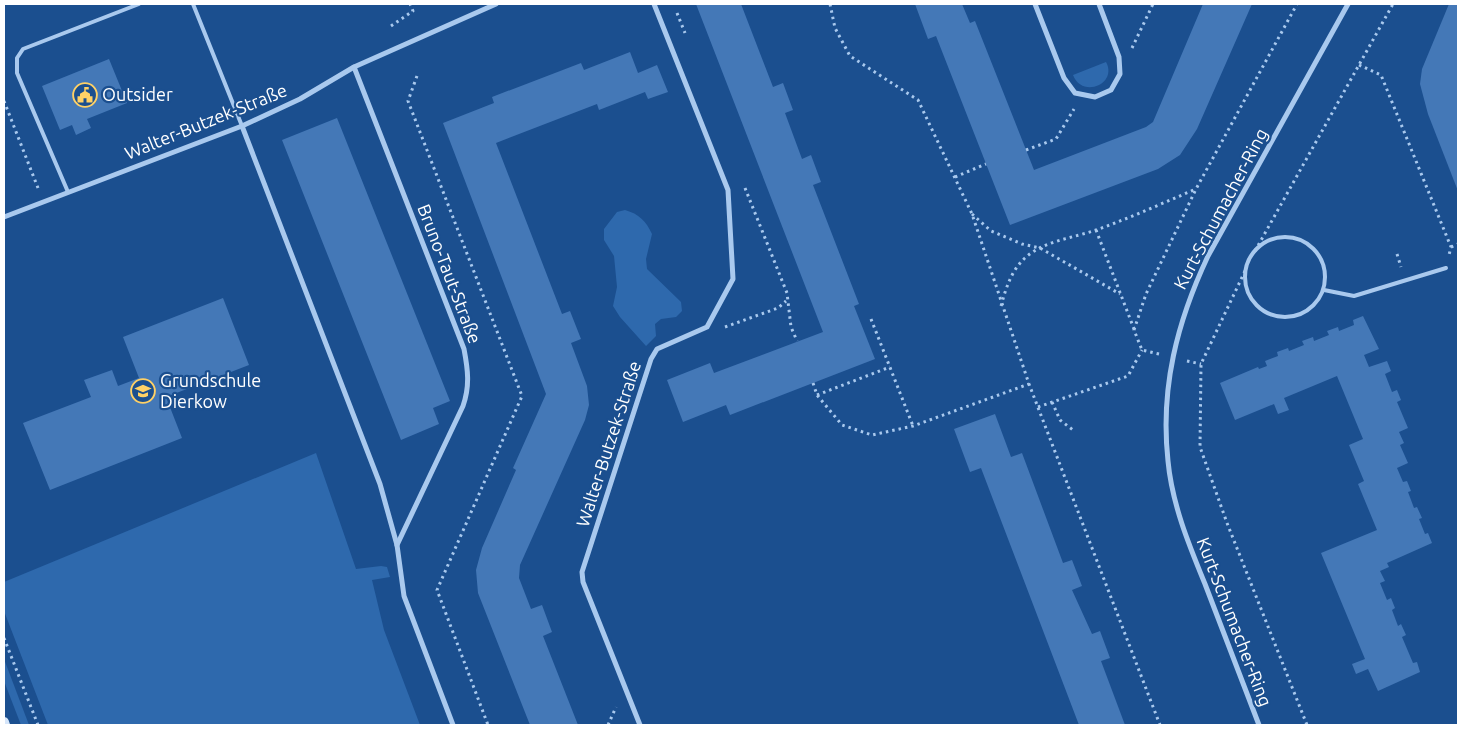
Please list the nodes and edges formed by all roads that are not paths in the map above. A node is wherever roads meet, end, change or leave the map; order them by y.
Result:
1 (139, 4) edge
2 (193, 4) edge
3 (496, 4) edge
4 (654, 4) edge
5 (1035, 4) edge
6 (1098, 4) edge
7 (1348, 4) edge
8 (354, 67) junction
9 (242, 126) junction
10 (68, 192) junction
11 (4, 217) edge
12 (1446, 268) road end
13 (1324, 290) junction
14 (397, 545) junction
15 (452, 725) edge
16 (640, 725) edge
17 (1259, 725) edge

1 - 10 lane
2 - 9 lane
3 - 8 street, Walter-Butzek-Straße
4 - 16 street, Walter-Butzek-Straße
5 - 6 street
7 - 17 street, Kurt-Schumacher-Ring
8 - 9 street, Walter-Butzek-Straße
8 - 14 street, Bruno-Taut-Straße
9 - 10 street, Walter-Butzek-Straße
9 - 14 street
10 - 11 street, Walter-Butzek-Straße
12 - 13 lane
13 - 13 lane
14 - 15 street

